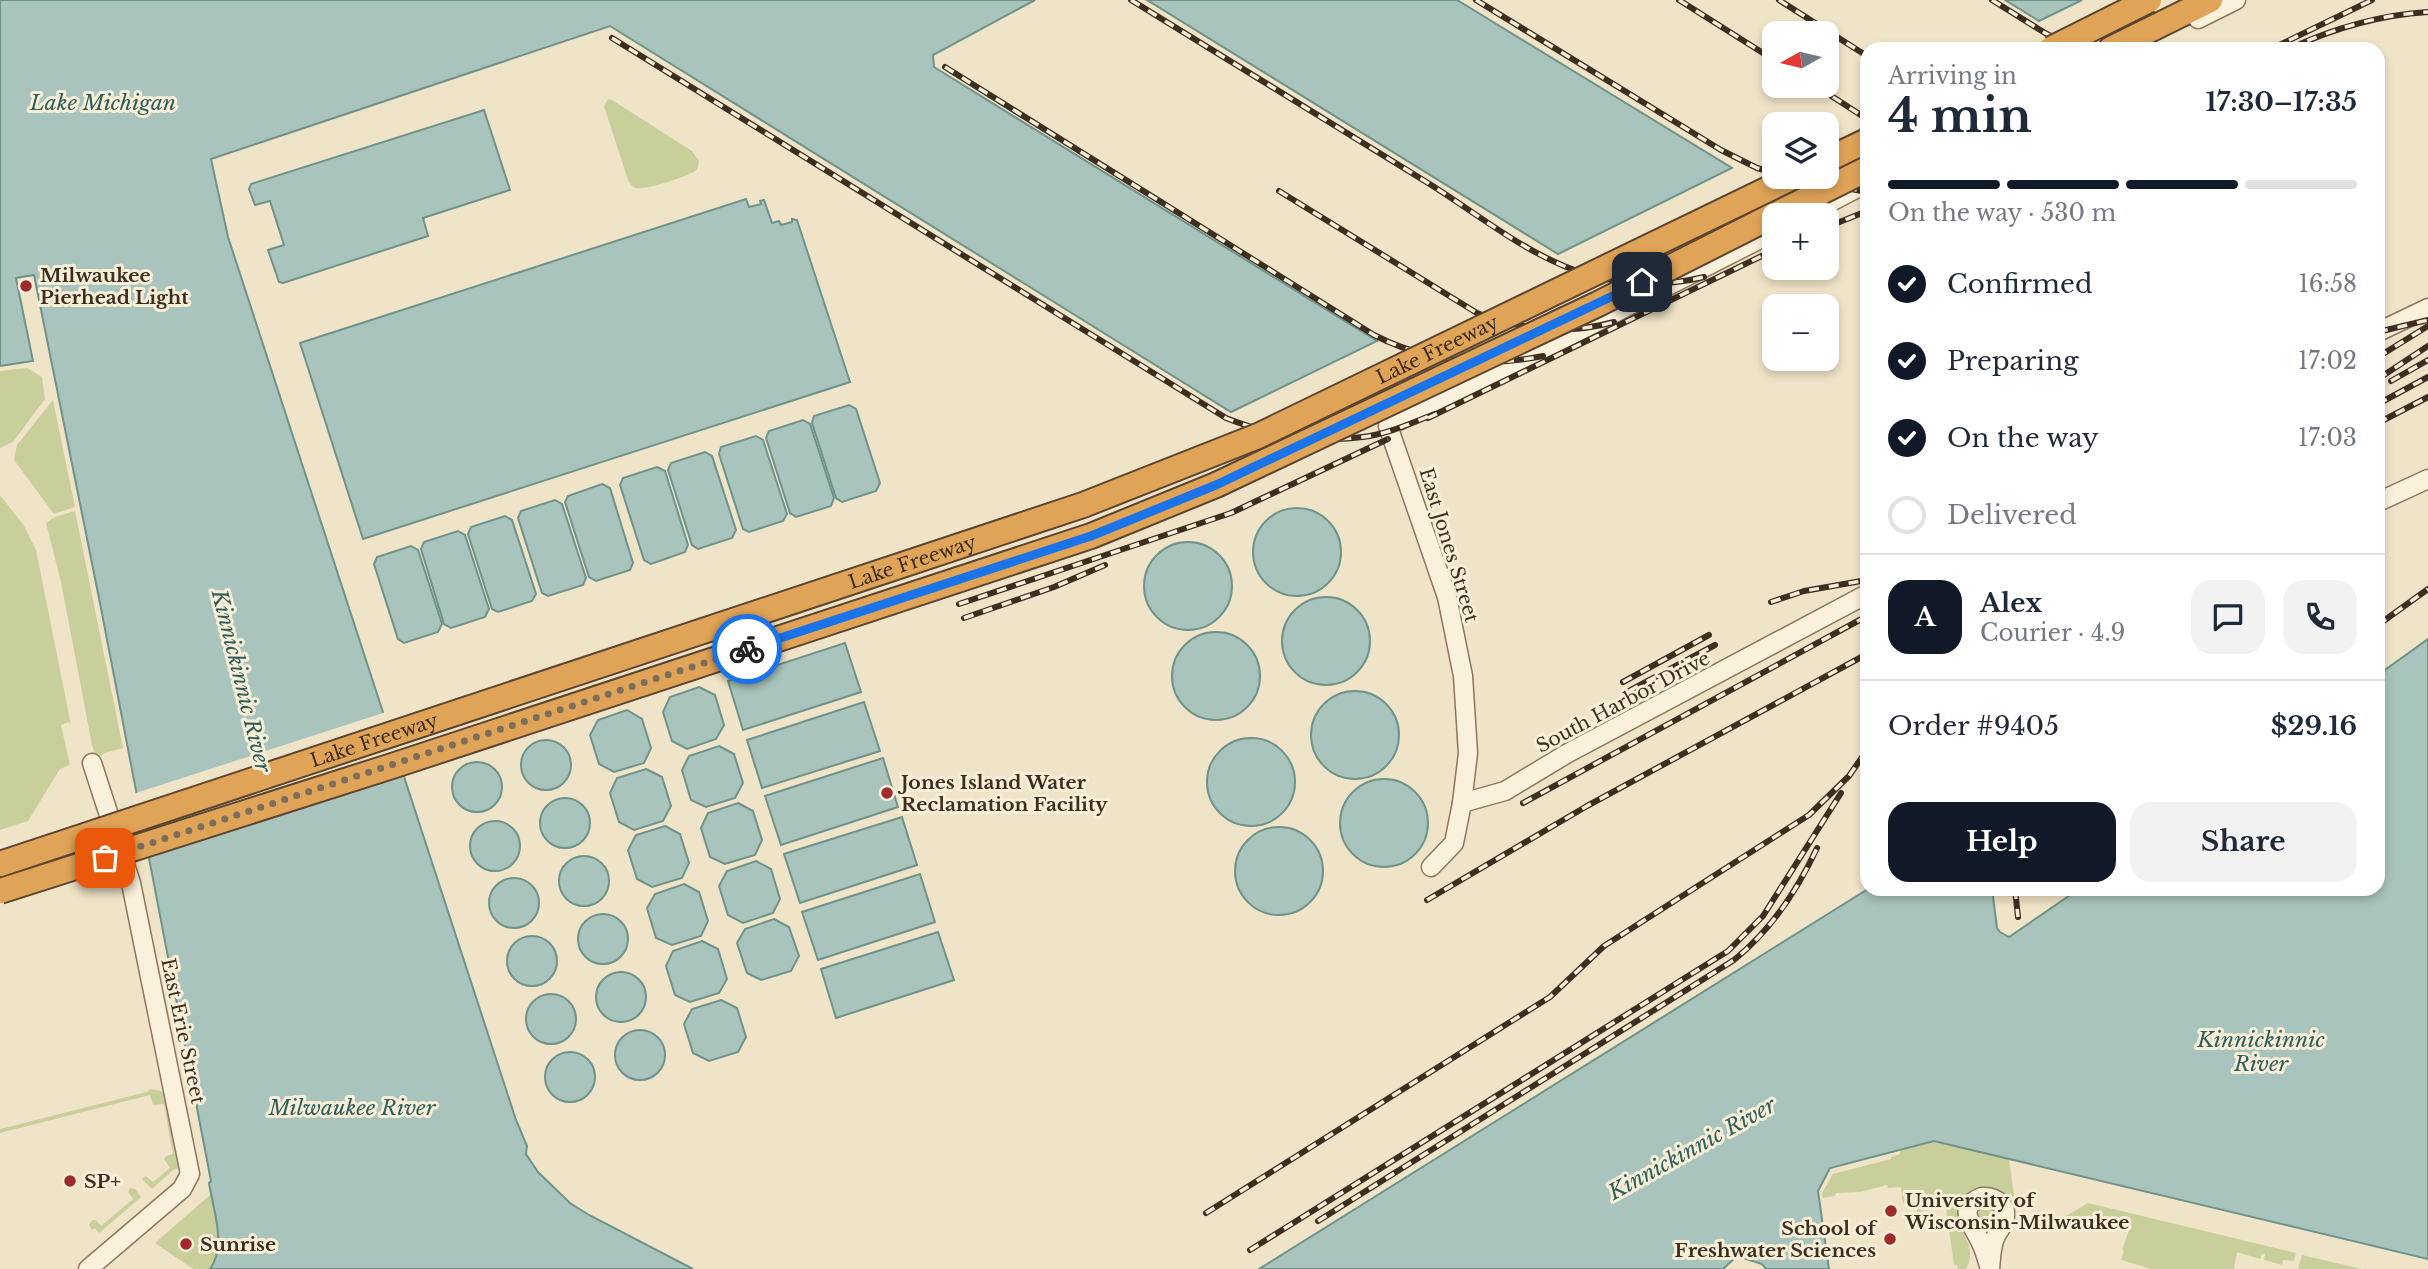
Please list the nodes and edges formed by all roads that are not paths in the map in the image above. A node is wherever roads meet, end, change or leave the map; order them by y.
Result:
1 (2149, 0) edge
2 (2210, 0) edge
3 (2236, 0) edge
4 (2065, 42) edge
5 (2125, 42) edge
6 (2149, 42) edge
7 (1860, 144) edge
8 (1839, 154) edge
9 (1860, 172) edge
10 (1860, 187) edge
11 (1768, 189) edge
12 (1799, 203) edge
13 (1829, 203) edge
14 (1762, 222) edge
15 (1762, 238) edge
16 (2428, 308) edge
17 (2385, 329) edge
18 (2428, 479) edge
19 (2385, 499) edge
20 (1860, 598) edge
21 (92, 763) dead end
22 (1462, 803) junction
23 (0, 864) edge
24 (1431, 867) dead end
25 (0, 891) edge
26 (88, 1269) edge

1 - 4 highway, bridge
2 - 5 highway
3 - 6 street
7 - 8 highway
9 - 12 highway, Lake Freeway, bridge
10 - 13 street
11 - 23 highway, Lake Freeway, bridge
14 - 25 highway, Lake Freeway, bridge
15 - 22 street, East Jones Street
16 - 17 street
18 - 19 street
20 - 22 street, South Harbor Drive
21 - 26 street, East Erie Street
22 - 24 street

